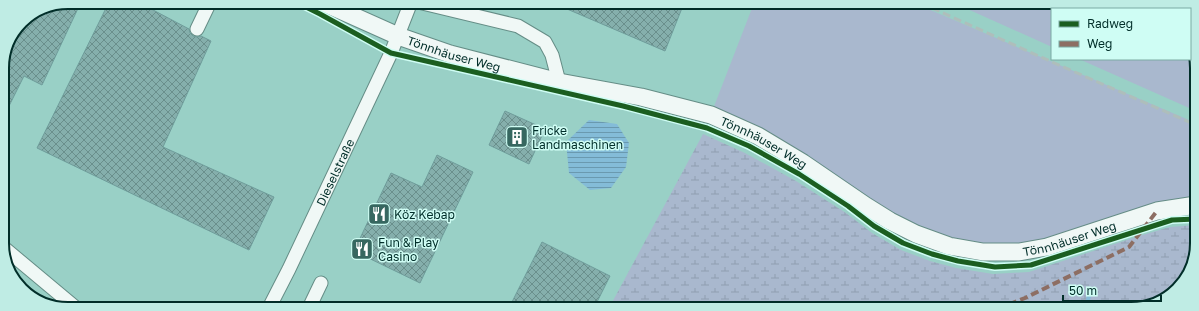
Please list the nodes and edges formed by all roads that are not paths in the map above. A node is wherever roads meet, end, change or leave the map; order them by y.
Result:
1 (207, 9) edge
2 (324, 9) edge
3 (408, 9) edge
4 (447, 9) edge
5 (197, 29) dead end
6 (398, 36) junction
7 (559, 82) junction
8 (1190, 206) edge
9 (10, 253) edge
10 (321, 283) dead end
11 (69, 302) edge
12 (272, 302) edge
13 (312, 302) edge

1 - 5 street
2 - 6 main road, Tönnhäuser Weg
3 - 6 street, Dieselstraße
4 - 7 street
6 - 7 main road, Tönnhäuser Weg
6 - 12 street, Dieselstraße
7 - 8 main road, Tönnhäuser Weg
9 - 11 street
10 - 13 street

